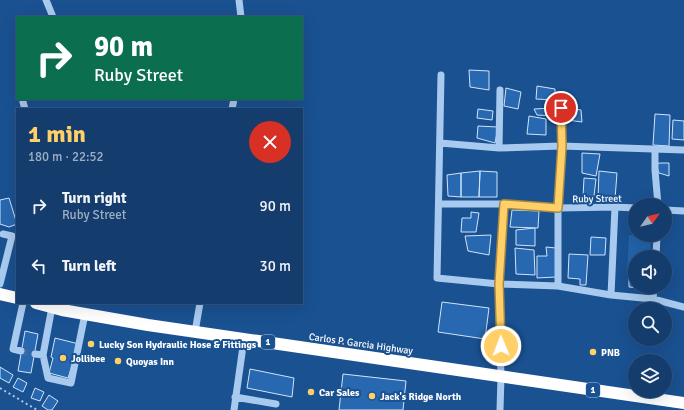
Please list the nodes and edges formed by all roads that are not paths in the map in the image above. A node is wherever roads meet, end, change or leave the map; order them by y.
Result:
1 (46, 0) edge
2 (239, 0) edge
3 (53, 16) edge
4 (241, 16) edge
5 (441, 75) dead end
6 (500, 90) dead end
7 (23, 102) dead end
8 (26, 108) edge
9 (561, 108) dead end
10 (440, 143) junction
11 (562, 146) junction
12 (499, 148) junction
13 (655, 149) junction
14 (684, 150) edge
15 (657, 198) edge
16 (440, 204) junction
17 (504, 204) junction
18 (615, 206) junction
19 (628, 207) edge
20 (558, 208) junction
21 (672, 210) edge
22 (684, 211) edge
23 (4, 234) dead end
24 (0, 284) edge
25 (499, 284) junction
26 (558, 286) junction
27 (0, 294) edge
28 (653, 294) edge
29 (611, 295) junction
30 (16, 298) edge
31 (653, 299) junction
32 (22, 304) edge
33 (42, 304) edge
34 (200, 304) edge
35 (59, 307) edge
36 (684, 307) edge
37 (85, 314) junction
38 (195, 332) junction
39 (244, 339) junction
40 (21, 351) dead end
41 (35, 354) tunnel mouth
42 (42, 355) junction
43 (501, 377) junction
44 (235, 397) junction
45 (684, 403) edge
46 (276, 404) dead end
47 (234, 410) edge
48 (500, 410) edge

1 - 3 street
2 - 4 street
5 - 10 street
6 - 12 street
7 - 8 street
9 - 11 street
10 - 12 street
10 - 16 street
11 - 12 street
11 - 13 street
11 - 20 street
13 - 14 street
13 - 15 street
16 - 17 street, Ruby Street
16 - 25 street
17 - 20 street, Ruby Street
17 - 25 street
18 - 19 street, Ruby Street
18 - 20 street, Ruby Street
18 - 29 street
20 - 26 street
21 - 22 street
23 - 24 street
25 - 26 street
25 - 43 street
26 - 29 street
27 - 30 highway
28 - 31 street
29 - 31 street
31 - 36 street
32 - 40 street
33 - 35 highway, Carlos P. Garcia Highway / 1
34 - 38 street
35 - 37 highway, Carlos P. Garcia Highway / 1
35 - 42 street
37 - 38 highway, Carlos P. Garcia Highway / 1
37 - 42 street
38 - 39 highway, Carlos P. Garcia Highway / 1
39 - 43 highway, Carlos P. Garcia Highway / 1
39 - 44 street
41 - 42 street
43 - 45 highway, Carlos P. Garcia Highway / 1
43 - 48 street
44 - 46 street
44 - 47 street

